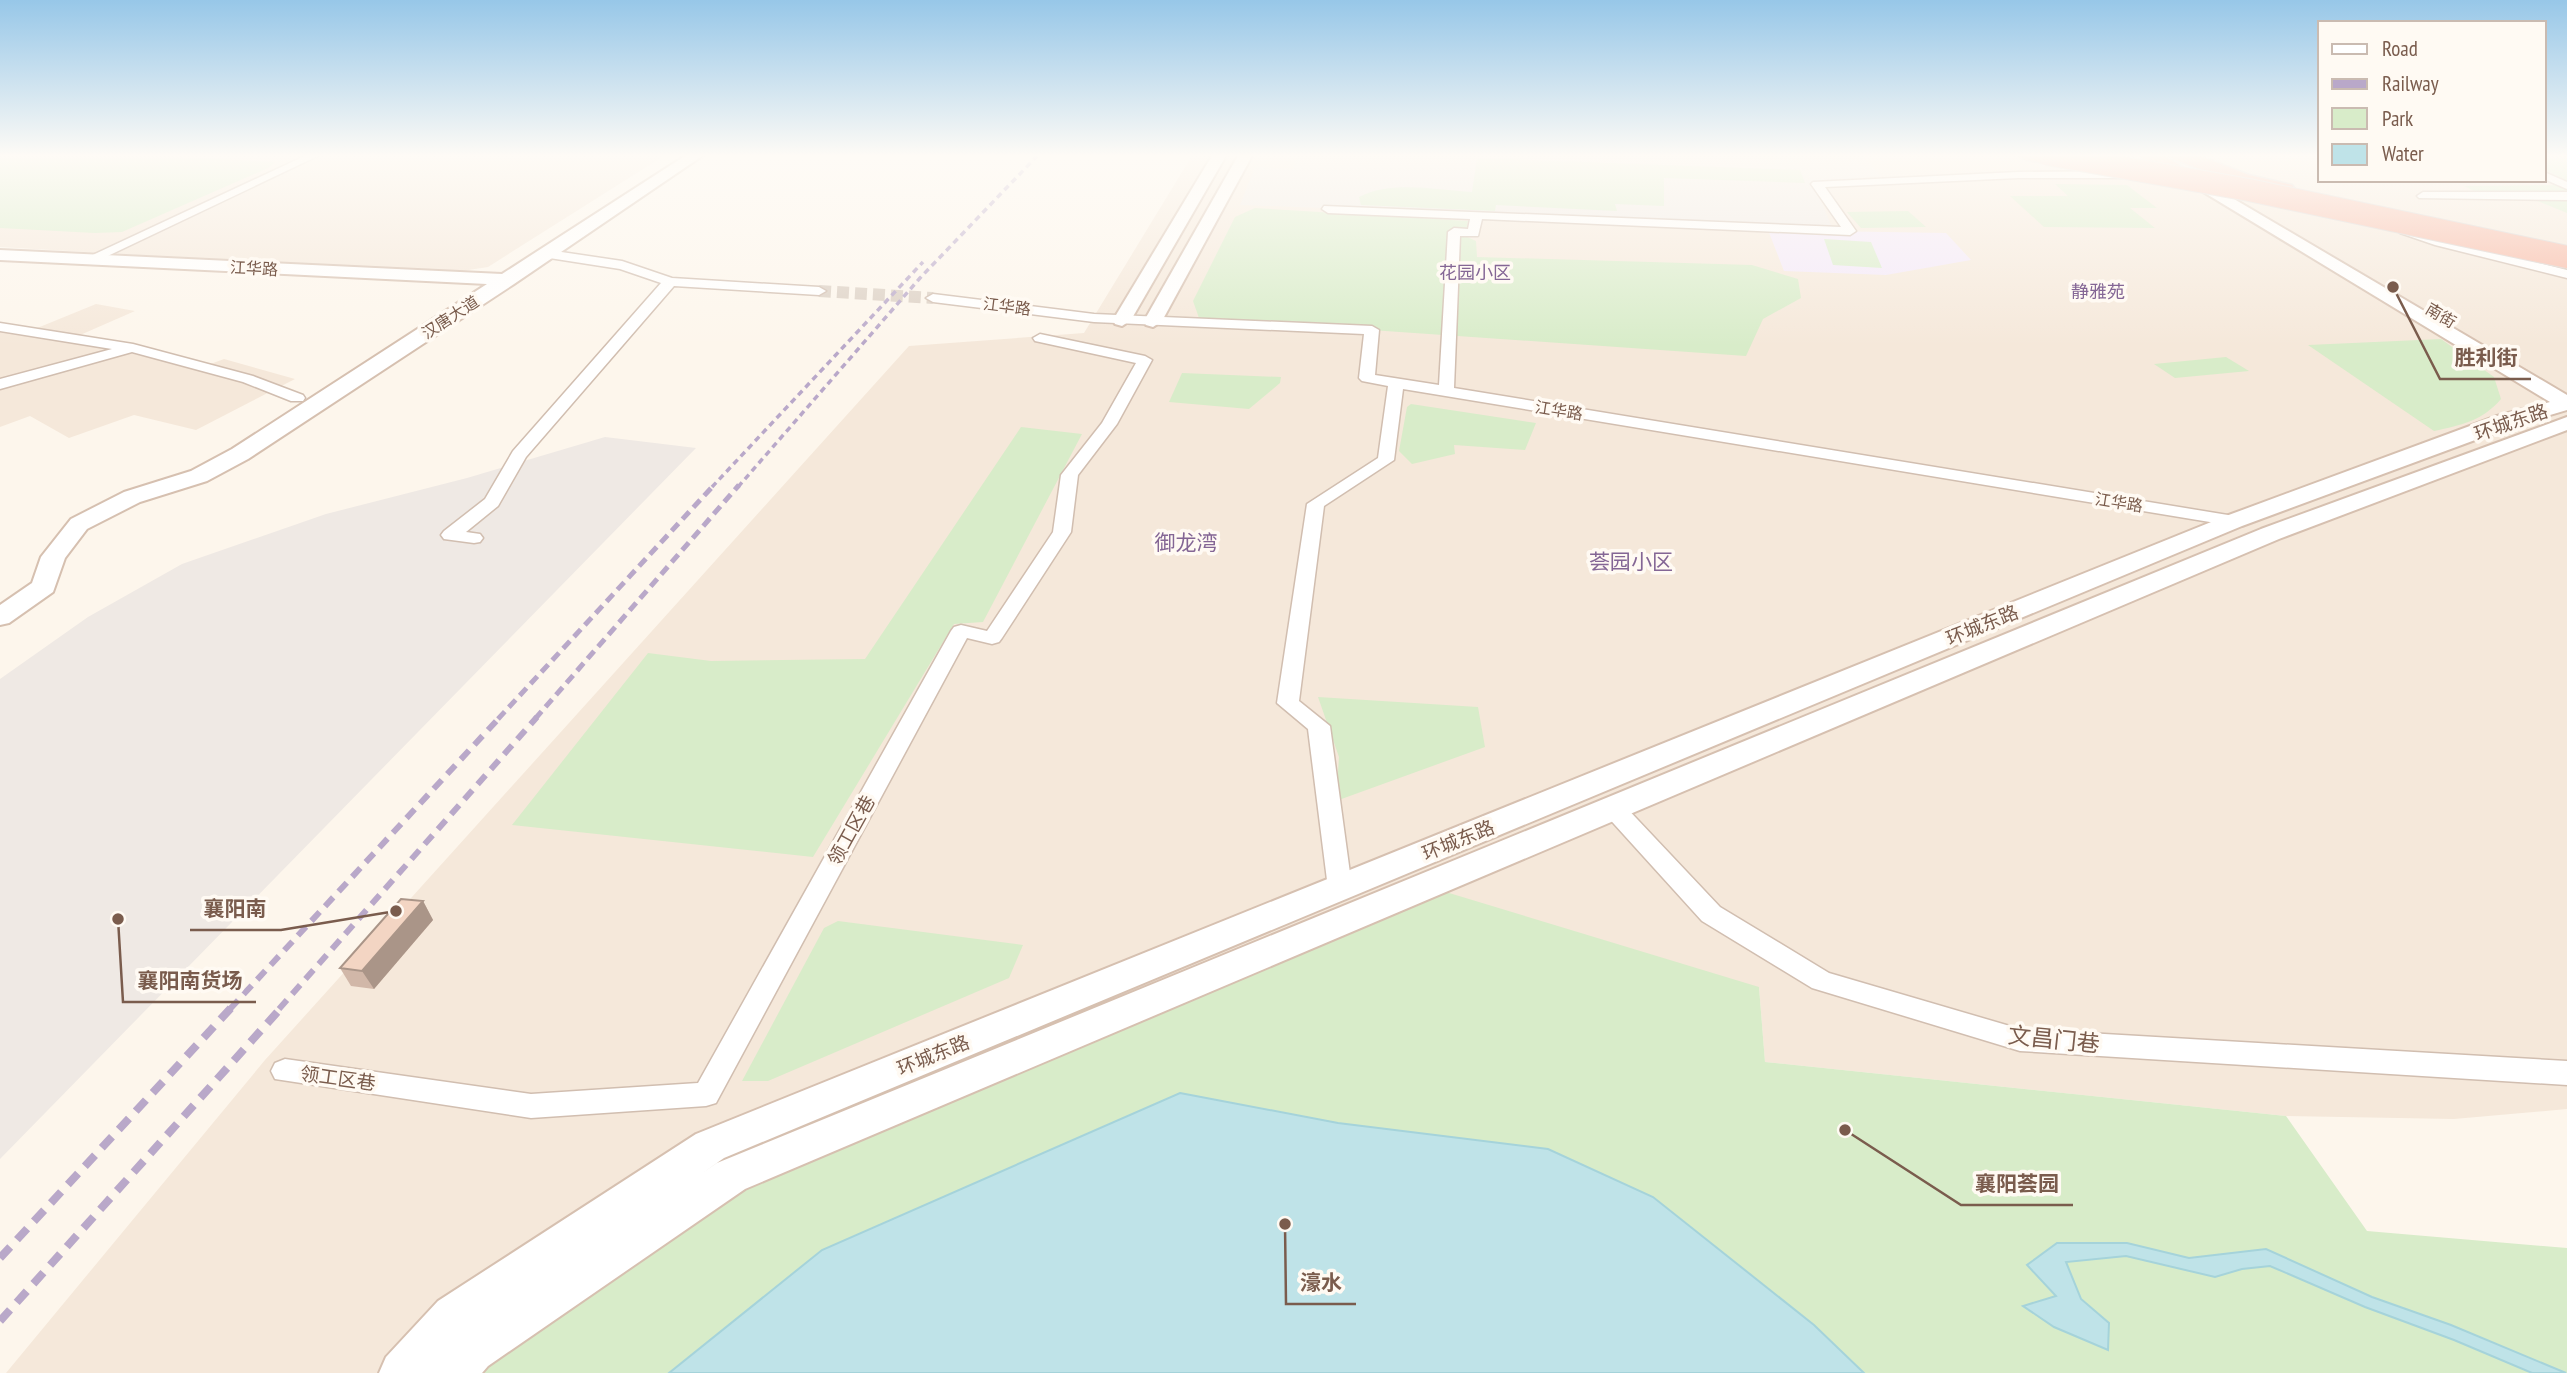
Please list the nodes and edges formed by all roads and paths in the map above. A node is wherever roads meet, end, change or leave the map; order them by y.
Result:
1 (179, 218) edge
2 (587, 218) edge
3 (602, 218) edge
4 (1182, 218) edge
5 (1210, 218) edge
6 (1476, 218) edge
7 (1548, 218) edge
8 (1841, 218) edge
9 (2256, 218) edge
10 (2279, 218) edge
11 (2286, 218) edge
12 (2364, 218) edge
13 (2386, 218) edge
14 (2399, 218) edge
15 (2411, 218) edge
16 (2378, 221) junction
17 (2289, 224) junction
18 (548, 254) junction
19 (0, 255) edge
20 (2567, 255) edge
21 (88, 260) junction
22 (0, 265) edge
23 (2567, 274) edge
24 (670, 282) junction
25 (488, 285) junction
26 (467, 290) junction
27 (819, 291) tunnel mouth
28 (933, 298) tunnel mouth
29 (1069, 314) junction
30 (1122, 320) junction
31 (1153, 321) junction
32 (0, 327) edge
33 (133, 348) junction
34 (2487, 356) junction
35 (2535, 371) junction
36 (2567, 381) edge
37 (0, 384) edge
38 (1396, 384) junction
39 (2567, 391) edge
40 (1446, 392) junction
41 (297, 398) junction
42 (2567, 404) edge
43 (2567, 423) edge
44 (2517, 429) junction
45 (2567, 437) edge
46 (199, 477) junction
47 (2234, 522) junction
48 (474, 538) dead end
49 (44, 587) junction
50 (0, 604) edge
51 (0, 617) edge
52 (1613, 808) junction
53 (1340, 888) junction
54 (285, 1071) dead end
55 (2567, 1073) edge
56 (402, 1373) edge
57 (453, 1373) edge

1 - 21 street
2 - 25 main road, 汉唐大道
3 - 18 main road, 汉唐大道
4 - 30 main road
5 - 31 main road
6 - 40 street
7 - 8 street
9 - 34 main road, 南街
10 - 17 main road, 南街
11 - 17 main road
12 - 16 highway
13 - 20 highway, bridge
14 - 20 highway, bridge
15 - 20 highway
16 - 20 highway
16 - 23 street
17 - 35 main road, 南街
18 - 24 street
18 - 25 main road, 汉唐大道
19 - 21 main road, 江华路
21 - 25 main road, 江华路
22 - 26 main road, 江华路
24 - 27 street
24 - 48 street
25 - 26 main road, 汉唐大道
25 - 46 main road, 汉唐大道
26 - 41 main road, 汉唐大道
28 - 29 street, 江华路
29 - 30 street, 江华路
29 - 54 street, 领工区巷
30 - 31 street, 江华路
31 - 38 street, 江华路
32 - 33 street
33 - 37 street
33 - 41 street
34 - 42 main road, 南街
34 - 44 main road
35 - 36 main road
35 - 39 main road, 南街
38 - 40 street, 江华路
38 - 53 street
40 - 47 street, 江华路
41 - 46 main road, 汉唐大道
42 - 44 main road, 环城东路
43 - 44 main road, 环城东路
44 - 45 main road
44 - 47 main road, 环城东路
44 - 52 main road, 环城东路
46 - 49 main road, 汉唐大道
47 - 53 main road, 环城东路
49 - 50 main road
49 - 51 main road
52 - 55 street, 文昌门巷
52 - 57 main road, 环城东路
53 - 56 main road, 环城东路

